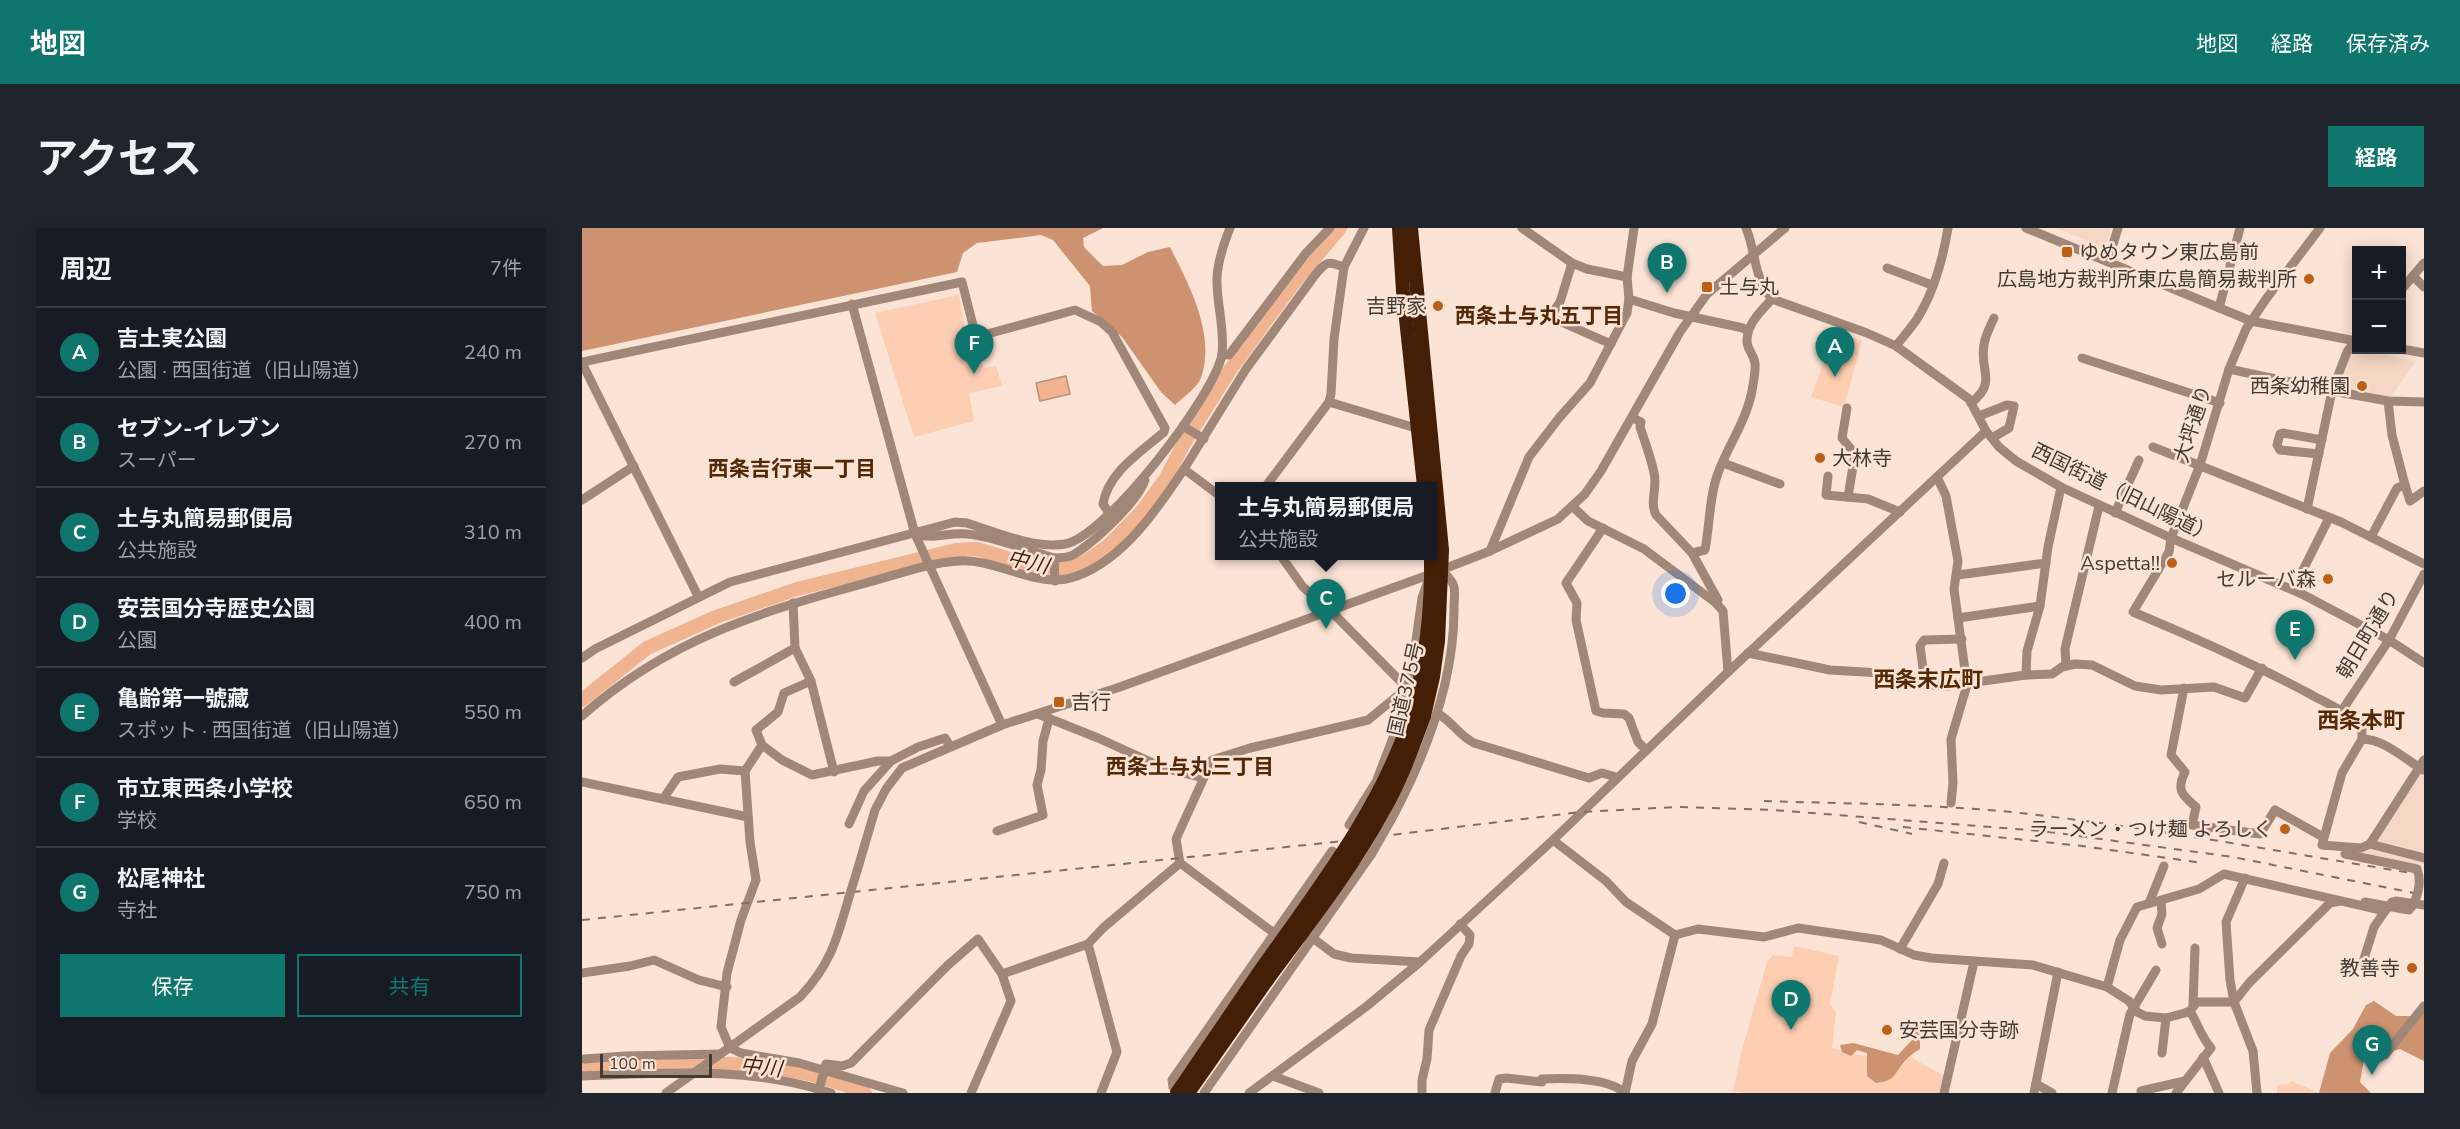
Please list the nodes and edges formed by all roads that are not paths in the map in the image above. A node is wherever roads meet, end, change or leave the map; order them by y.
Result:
1 (1230, 228) edge
2 (1330, 228) edge
3 (1364, 228) edge
4 (1399, 228) edge
5 (1411, 228) edge
6 (1522, 228) edge
7 (1634, 228) edge
8 (1746, 228) edge
9 (1785, 228) edge
10 (1948, 228) edge
11 (2026, 228) edge
12 (2118, 228) edge
13 (2240, 228) edge
14 (2320, 228) edge
15 (1754, 252) junction
16 (2108, 261) junction
17 (1572, 263) junction
18 (2424, 263) edge
19 (1344, 267) junction
20 (1887, 268) dead end
21 (2413, 276) junction
22 (1627, 277) junction
23 (2406, 284) edge
24 (1932, 285) junction
25 (2424, 287) edge
26 (1629, 299) junction
27 (1772, 299) junction
28 (852, 304) junction
29 (2219, 308) junction
30 (1691, 316) junction
31 (1994, 318) dead end
32 (2251, 321) junction
33 (1748, 331) junction
34 (2352, 340) edge
35 (1611, 344) junction
36 (1896, 346) junction
37 (2352, 346) edge
38 (2406, 350) edge
39 (2424, 353) edge
40 (1222, 354) junction
41 (2082, 358) dead end
42 (582, 362) edge
43 (2229, 369) junction
44 (2332, 391) junction
45 (2388, 401) junction
46 (1329, 402) junction
47 (2424, 402) edge
48 (1971, 403) junction
49 (2220, 403) junction
50 (1847, 408) dead end
51 (1979, 416) junction
52 (1633, 418) junction
53 (1185, 427) junction
54 (1419, 429) junction
55 (1989, 435) junction
56 (1204, 439) junction
57 (2322, 440) junction
58 (2153, 447) dead end
59 (2319, 454) junction
60 (2139, 460) dead end
61 (1723, 463) junction
62 (2200, 465) junction
63 (634, 466) junction
64 (1185, 469) junction
65 (1144, 476) junction
66 (1828, 476) dead end
67 (1937, 477) junction
68 (1269, 482) edge
69 (1424, 482) edge
70 (1435, 482) edge
71 (1780, 484) dead end
72 (2405, 485) junction
73 (2061, 487) junction
74 (2424, 491) edge
75 (1215, 492) edge
76 (1848, 497) junction
77 (1437, 498) edge
78 (582, 500) edge
79 (2099, 506) junction
80 (1573, 507) junction
81 (2307, 509) junction
82 (1900, 512) junction
83 (1109, 513) junction
84 (2115, 513) junction
85 (2330, 518) junction
86 (1602, 528) junction
87 (915, 534) junction
88 (2371, 537) junction
89 (2171, 538) junction
90 (1490, 551) junction
91 (1692, 553) junction
92 (1054, 560) junction
93 (1284, 560) edge
94 (1432, 560) edge
95 (2046, 563) junction
96 (2424, 564) edge
97 (930, 565) junction
98 (1436, 572) junction
99 (2424, 574) edge
100 (1958, 575) junction
101 (2300, 576) dead end
102 (1055, 580) junction
103 (698, 596) junction
104 (793, 603) junction
105 (1716, 603) junction
106 (2040, 606) junction
107 (1331, 611) junction
108 (1959, 618) junction
109 (1962, 639) junction
110 (2389, 639) junction
111 (795, 648) junction
112 (1748, 653) junction
113 (582, 658) edge
114 (2424, 663) edge
115 (2066, 666) junction
116 (2262, 668) junction
117 (1728, 672) junction
118 (2026, 675) junction
119 (811, 681) junction
120 (734, 682) dead end
121 (1922, 684) junction
122 (1967, 685) junction
123 (1407, 688) junction
124 (2184, 688) junction
125 (2341, 712) junction
126 (1038, 714) junction
127 (1424, 714) junction
128 (582, 716) edge
129 (1049, 719) junction
130 (1399, 722) junction
131 (1002, 725) junction
132 (1430, 733) junction
133 (2362, 739) junction
134 (762, 745) junction
135 (950, 746) junction
136 (1646, 750) junction
137 (891, 761) junction
138 (2423, 766) edge
139 (745, 771) junction
140 (834, 772) junction
141 (1616, 777) junction
142 (1203, 778) junction
143 (582, 782) edge
144 (1376, 782) junction
145 (1406, 794) junction
146 (663, 799) junction
147 (1951, 802) dead end
148 (748, 817) junction
149 (849, 824) dead end
150 (1349, 825) dead end
151 (997, 831) dead end
152 (2323, 837) junction
153 (1553, 840) junction
154 (2370, 844) junction
155 (2332, 846) junction
156 (2424, 858) edge
157 (1180, 863) junction
158 (1944, 863) dead end
159 (2164, 866) dead end
160 (1358, 870) junction
161 (2245, 878) junction
162 (2162, 901) junction
163 (2342, 901) junction
164 (2150, 903) junction
165 (2424, 905) edge
166 (2385, 911) junction
167 (1460, 924) junction
168 (1274, 933) junction
169 (1675, 936) junction
170 (1314, 939) junction
171 (1088, 944) junction
172 (2162, 944) dead end
173 (2195, 948) dead end
174 (1900, 949) junction
175 (1420, 962) junction
176 (1974, 962) junction
177 (2363, 962) dead end
178 (2156, 970) dead end
179 (2058, 972) junction
180 (582, 973) edge
181 (1002, 974) junction
182 (727, 987) junction
183 (2107, 987) junction
184 (2234, 1002) junction
185 (2133, 1005) junction
186 (2424, 1006) edge
187 (2192, 1008) junction
188 (2166, 1018) junction
189 (730, 1048) junction
190 (2163, 1053) dead end
191 (721, 1054) junction
192 (2385, 1055) dead end
193 (2203, 1057) junction
194 (584, 1059) dead end
195 (823, 1071) junction
196 (698, 1072) junction
197 (582, 1076) edge
198 (1274, 1076) junction
199 (2185, 1081) junction
200 (818, 1089) edge
201 (2035, 1089) edge
202 (2141, 1091) dead end
203 (666, 1093) edge
204 (831, 1093) edge
205 (903, 1093) edge
206 (971, 1093) edge
207 (1101, 1093) edge
208 (1181, 1093) edge
209 (1204, 1093) edge
210 (1249, 1093) edge
211 (1319, 1093) edge
212 (1422, 1093) edge
213 (1495, 1093) edge
214 (1625, 1093) edge
215 (1944, 1093) edge
216 (2052, 1093) edge
217 (2112, 1093) edge
218 (2176, 1093) edge
219 (2219, 1093) edge
220 (2257, 1093) edge

1 - 40 street
2 - 40 street
3 - 19 street
4 - 54 highway
5 - 70 highway, 国道375号
6 - 17 street
7 - 22 street
8 - 15 street
9 - 15 street
10 - 24 street
11 - 16 street
12 - 16 street
13 - 29 street
14 - 32 street, 大坪通り
15 - 27 street
15 - 30 street
16 - 29 street
17 - 22 street
17 - 35 street
18 - 21 street
19 - 46 street
19 - 56 street
20 - 24 street
21 - 23 street
21 - 25 street
22 - 26 street
24 - 36 street
26 - 30 street
26 - 35 street
27 - 33 street
27 - 36 street, 西国街道（旧山陽道）
28 - 42 street
28 - 83 street
28 - 87 street
29 - 32 street
30 - 33 street
30 - 52 street
31 - 48 street
32 - 34 street
32 - 43 street, 大坪通り
33 - 61 street
35 - 90 street
36 - 48 street, 西国街道（旧山陽道）
37 - 44 street
38 - 39 street
40 - 53 street
41 - 49 street
42 - 63 street
43 - 44 street
43 - 49 street, 大坪通り
44 - 45 street
44 - 57 street
45 - 47 street
45 - 72 street
46 - 54 street
46 - 68 street
48 - 51 street, 西国街道（旧山陽道）
49 - 62 street, 大坪通り
50 - 76 street
51 - 55 street, 西国街道（旧山陽道）
51 - 55 street
52 - 80 street
52 - 91 street
53 - 56 street
53 - 65 street
54 - 69 highway
55 - 67 street
55 - 73 street, 西国街道（旧山陽道）
56 - 64 street
57 - 59 street
57 - 59 street
58 - 62 street
59 - 81 street
60 - 84 street
61 - 71 street
61 - 91 street
62 - 81 street
62 - 89 street, 大坪通り
63 - 78 street
63 - 103 street
64 - 75 street
64 - 102 street
65 - 83 street
65 - 92 street
66 - 76 street
67 - 82 street
67 - 100 street
72 - 74 street
72 - 88 street
73 - 79 street, 西国街道（旧山陽道）
73 - 95 street
76 - 82 street
77 - 98 highway, 国道375号
79 - 84 street, 西国街道（旧山陽道）
79 - 115 street
80 - 86 street
80 - 90 street
81 - 85 street
82 - 112 street
83 - 87 street
84 - 89 street, 西国街道（旧山陽道）
85 - 88 street
85 - 101 street
86 - 105 street
86 - 136 street
87 - 92 street
87 - 97 street
87 - 103 street
88 - 96 street
89 - 110 street, 西国街道（旧山陽道）
89 - 116 street, 大坪通り
90 - 98 street
91 - 105 street
92 - 102 street
93 - 107 street
94 - 98 highway, 国道375号
95 - 100 street
95 - 106 street
97 - 102 street
97 - 104 street
97 - 131 street
98 - 107 street
98 - 123 street
98 - 127 highway, 国道375号
99 - 110 street, 朝日町通り
100 - 108 street
103 - 113 street
104 - 111 street
104 - 128 street
105 - 117 street
106 - 108 street
106 - 118 street
107 - 123 street
107 - 126 street
108 - 109 street
109 - 121 street
109 - 122 street
110 - 114 street, 西国街道（旧山陽道）
110 - 125 street, 朝日町通り
111 - 119 street
111 - 120 street
112 - 117 street
112 - 121 street
115 - 118 street
115 - 124 street
116 - 124 street
116 - 125 street
117 - 136 street
118 - 122 street
119 - 134 street
119 - 140 street
121 - 122 street
122 - 147 street
123 - 130 street
123 - 142 street
124 - 152 street
125 - 133 street
126 - 129 street
126 - 131 street
127 - 132 street
127 - 141 street
127 - 208 highway, 国道375号, bridge
129 - 142 street
129 - 151 street
130 - 132 street
130 - 144 street
131 - 135 street
132 - 145 street
133 - 138 street
133 - 152 street
134 - 139 street
134 - 140 street
135 - 137 street
135 - 189 street, bridge
136 - 141 street
137 - 140 street
137 - 149 street
138 - 154 street
139 - 146 street
139 - 148 street
141 - 153 street
142 - 157 street
143 - 146 street
144 - 145 street
144 - 150 street
145 - 160 street, bridge
146 - 148 street
148 - 182 street
152 - 155 street
153 - 167 street
153 - 169 street
154 - 155 street
154 - 156 street
155 - 163 street, bridge
157 - 168 street
157 - 171 street
158 - 174 street
159 - 164 street
160 - 168 street
160 - 170 street
161 - 162 street
161 - 163 street
161 - 184 street
162 - 164 street
162 - 172 street
163 - 166 street
163 - 184 street
164 - 183 street
165 - 166 street
166 - 177 street
167 - 175 street
167 - 212 street
168 - 170 street
168 - 208 street
169 - 174 street
169 - 214 street
170 - 175 street
170 - 209 street
171 - 181 street
171 - 207 street
173 - 187 street
174 - 176 street
175 - 198 street
176 - 179 street
176 - 215 street
178 - 185 street
179 - 183 street
179 - 201 street
180 - 182 street
181 - 195 street
181 - 206 street
182 - 189 street
183 - 185 street
184 - 187 street
184 - 220 street
185 - 188 street
185 - 217 street
186 - 192 street
187 - 188 street
187 - 193 street
188 - 190 street
189 - 191 street
189 - 195 street
191 - 194 street
191 - 196 street
193 - 199 street
193 - 219 street
195 - 200 street
195 - 205 street
196 - 197 street
196 - 200 street
196 - 203 street
198 - 210 street
198 - 211 street
199 - 202 street
199 - 218 street
200 - 204 street
201 - 216 street
213 - 214 street

